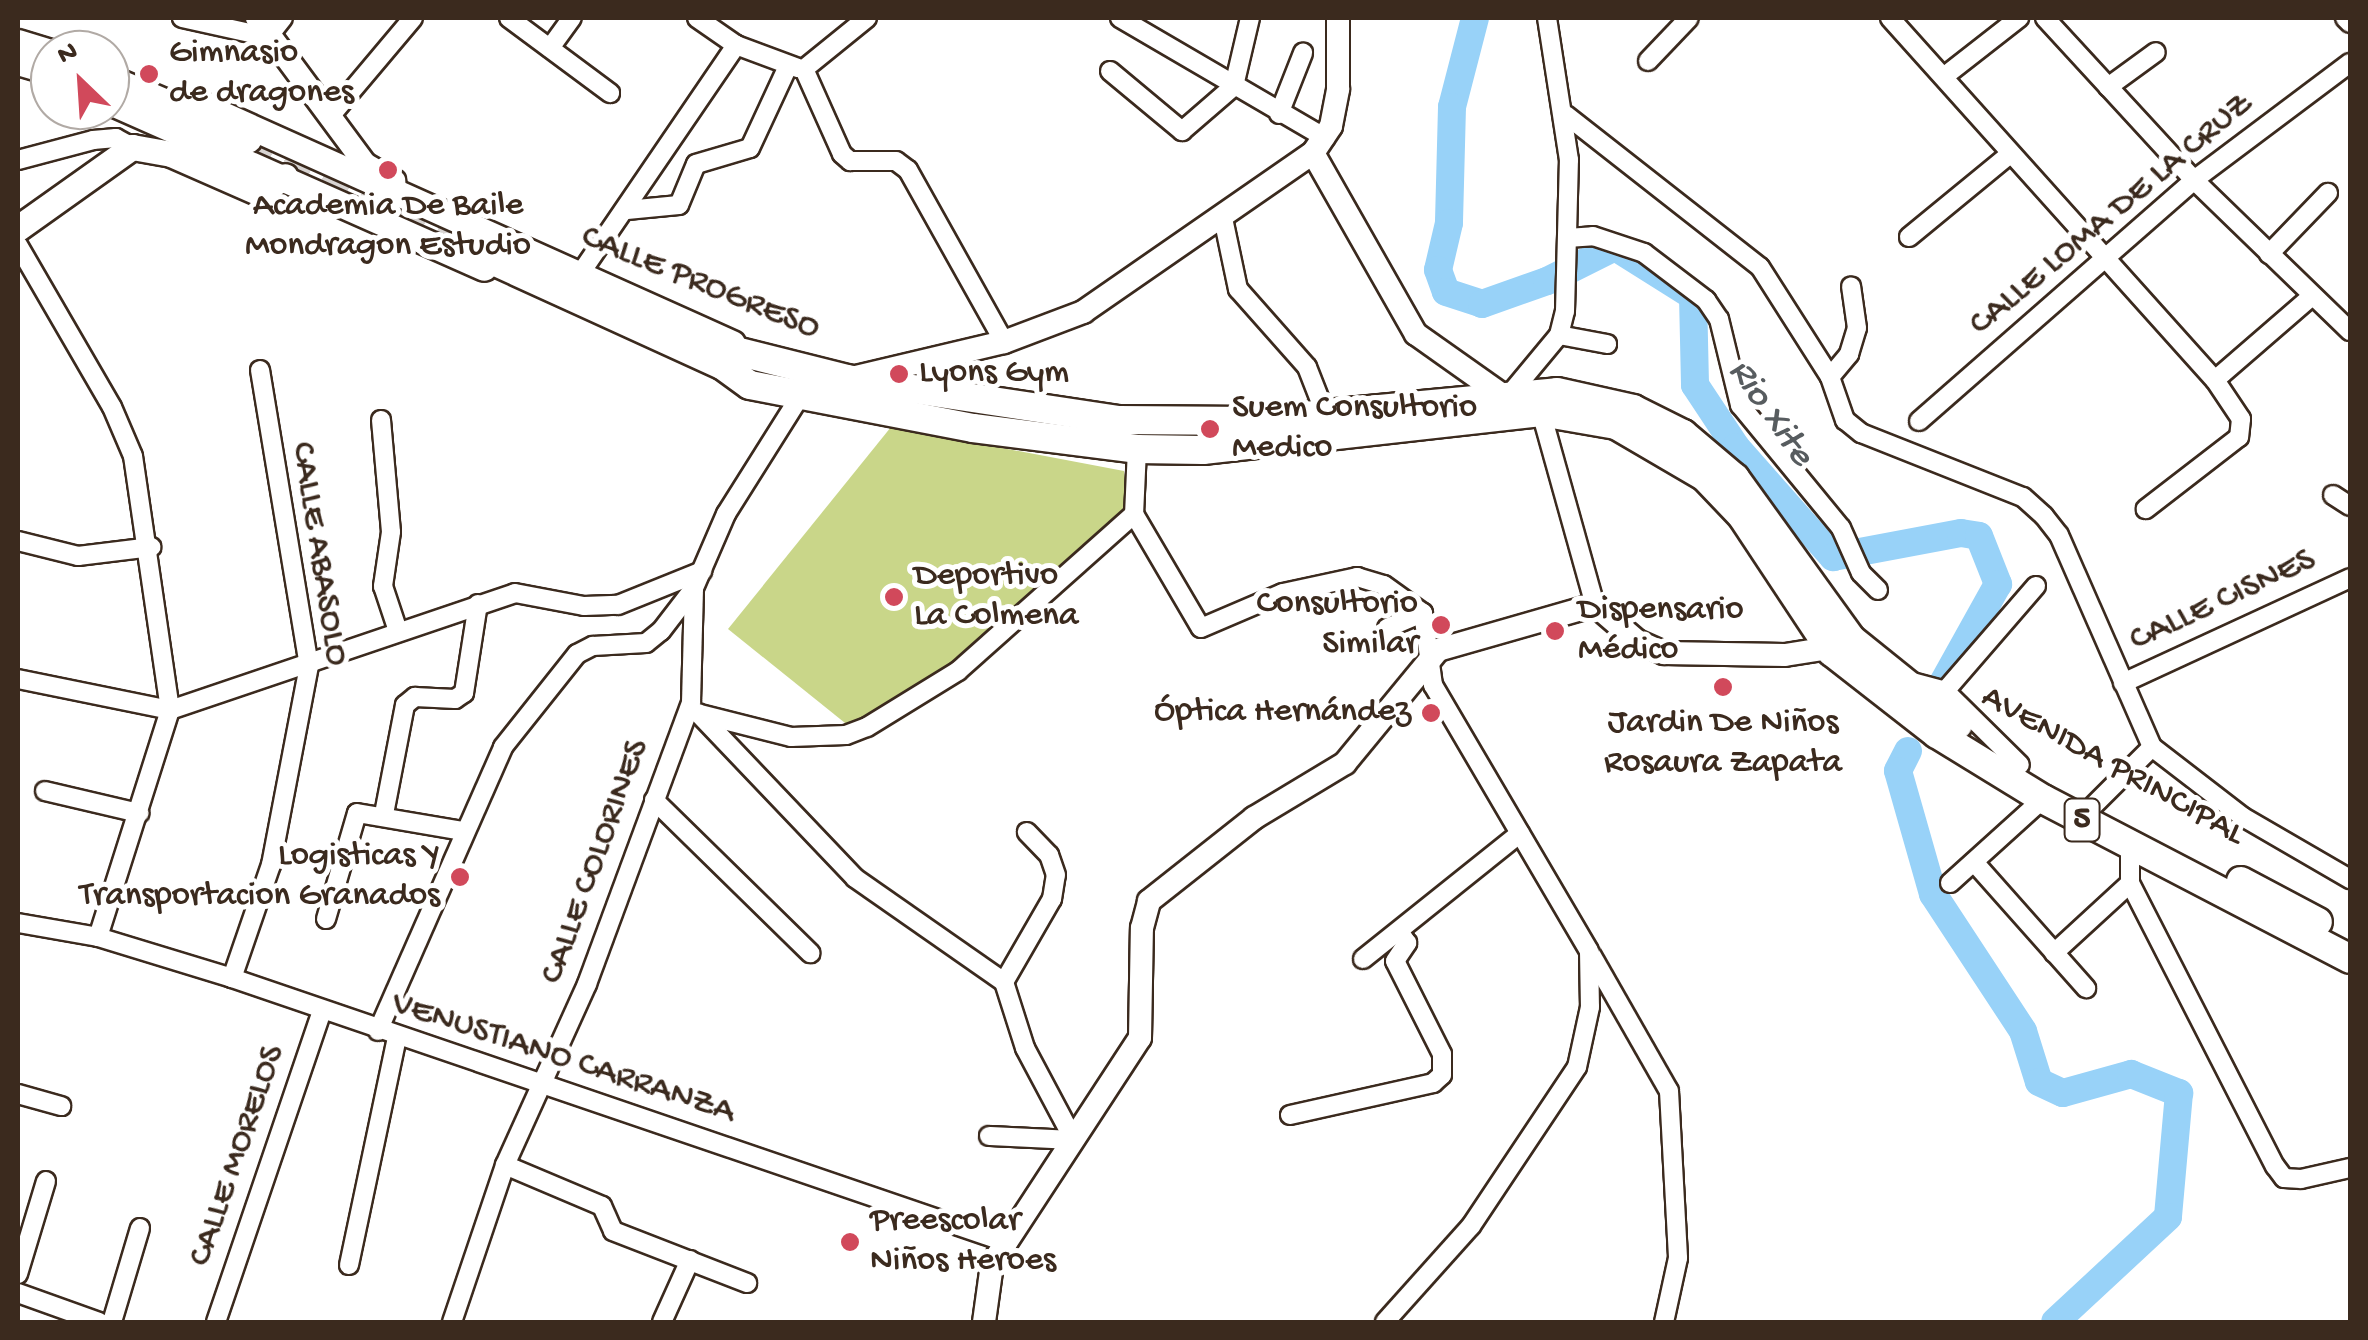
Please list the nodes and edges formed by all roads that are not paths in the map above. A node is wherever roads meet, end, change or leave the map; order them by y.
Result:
1 (182, 18) edge
2 (412, 18) edge
3 (509, 18) edge
4 (572, 18) edge
5 (697, 18) edge
6 (729, 18) edge
7 (867, 18) edge
8 (1120, 18) edge
9 (1250, 18) edge
10 (1338, 18) edge
11 (1546, 18) edge
12 (1689, 18) edge
13 (1890, 18) edge
14 (2019, 18) edge
15 (2045, 18) edge
16 (2345, 18) edge
17 (2350, 23) edge
18 (269, 24) edge
19 (716, 33) junction
20 (736, 45) junction
21 (550, 48) junction
22 (2156, 52) dead end
23 (1303, 53) dead end
24 (1648, 61) dead end
25 (2350, 63) edge
26 (796, 68) junction
27 (1110, 70) dead end
28 (1946, 76) junction
29 (130, 81) edge
30 (1234, 86) junction
31 (2108, 87) junction
32 (130, 88) edge
33 (610, 93) dead end
34 (130, 97) edge
35 (130, 111) edge
36 (333, 113) junction
37 (1279, 114) junction
38 (1566, 115) junction
39 (257, 141) junction
40 (1319, 146) junction
41 (132, 147) junction
42 (2008, 155) junction
43 (18, 160) edge
44 (284, 176) junction
45 (2194, 180) junction
46 (2328, 193) dead end
47 (404, 199) junction
48 (626, 210) junction
49 (436, 214) junction
50 (1222, 218) junction
51 (18, 228) edge
52 (409, 233) junction
53 (1908, 237) dead end
54 (1567, 244) junction
55 (18, 245) edge
56 (461, 247) junction
57 (2269, 254) junction
58 (2103, 260) junction
59 (578, 277) junction
60 (1851, 286) dead end
61 (2312, 296) junction
62 (2350, 331) edge
63 (1559, 335) junction
64 (1004, 342) junction
65 (1608, 344) dead end
66 (759, 355) junction
67 (260, 370) dead end
68 (1830, 377) junction
69 (848, 379) junction
70 (2215, 380) junction
71 (1506, 394) junction
72 (800, 398) junction
73 (1542, 412) junction
74 (1325, 413) junction
75 (382, 420) dead end
76 (1918, 422) dead end
77 (1137, 450) junction
78 (2333, 496) dead end
79 (2350, 506) edge
80 (2146, 509) dead end
81 (1134, 514) junction
82 (18, 542) edge
83 (151, 546) junction
84 (2350, 578) edge
85 (698, 580) junction
86 (2036, 586) dead end
87 (1878, 590) dead end
88 (478, 604) junction
89 (1595, 605) junction
90 (1423, 613) junction
91 (397, 628) junction
92 (1387, 628) dead end
93 (1842, 645) junction
94 (1427, 665) junction
95 (309, 666) junction
96 (1894, 676) junction
97 (18, 679) edge
98 (2123, 683) junction
99 (1944, 692) junction
100 (694, 708) junction
101 (170, 710) junction
102 (2152, 747) junction
103 (2020, 765) junction
104 (45, 791) dead end
105 (2043, 799) junction
106 (654, 800) junction
107 (2094, 805) junction
108 (140, 813) junction
109 (384, 814) junction
110 (463, 830) junction
111 (1027, 832) dead end
112 (1520, 834) junction
113 (2130, 845) junction
114 (1974, 862) junction
115 (2350, 878) edge
116 (1950, 883) dead end
117 (2130, 883) junction
118 (326, 919) dead end
119 (18, 923) edge
120 (1399, 931) junction
121 (98, 937) junction
122 (2350, 938) edge
123 (1589, 951) junction
124 (2054, 952) junction
125 (810, 953) dead end
126 (2350, 959) edge
127 (1363, 960) dead end
128 (232, 978) junction
129 (1004, 982) junction
130 (2086, 988) dead end
131 (322, 1011) junction
132 (378, 1032) junction
133 (398, 1038) junction
134 (544, 1085) junction
135 (18, 1094) edge
136 (61, 1106) dead end
137 (1290, 1115) dead end
138 (989, 1136) dead end
139 (1074, 1140) junction
140 (505, 1165) junction
141 (2350, 1168) edge
142 (46, 1181) dead end
143 (140, 1228) dead end
144 (1008, 1244) junction
145 (690, 1260) junction
146 (349, 1265) dead end
147 (18, 1274) edge
148 (747, 1283) dead end
149 (18, 1292) edge
150 (90, 1321) edge
151 (112, 1322) edge
152 (216, 1322) edge
153 (452, 1322) edge
154 (662, 1322) edge
155 (984, 1322) edge
156 (1385, 1322) edge
157 (1664, 1322) edge

1 - 18 street
2 - 36 street
3 - 21 street
4 - 21 street
5 - 19 street
6 - 19 street
7 - 26 street
8 - 30 street
9 - 30 street
10 - 40 street
11 - 38 street
12 - 24 street
13 - 28 street
14 - 28 street
15 - 31 street
16 - 17 street
18 - 36 street
19 - 20 street
20 - 26 street
20 - 48 street
21 - 33 street
22 - 31 street
23 - 37 street
25 - 45 street, CALLE LOMA DE LA CRUZ
26 - 48 street
26 - 64 street
27 - 30 street
28 - 42 street
29 - 39 main road, CALLE PROGRESO / 5
30 - 37 street
31 - 45 street
32 - 39 main road
34 - 39 main road
35 - 44 main road
36 - 49 street
37 - 40 street
38 - 54 street
38 - 68 street
39 - 44 main road
39 - 47 main road, CALLE PROGRESO / 5
40 - 50 street
40 - 71 street
41 - 43 street
41 - 44 main road
41 - 51 main road
42 - 53 street
42 - 58 street
44 - 47 main road
44 - 52 main road
45 - 57 street
45 - 58 street, CALLE LOMA DE LA CRUZ
46 - 57 street
47 - 49 main road, CALLE PROGRESO / 5
48 - 59 street
49 - 52 main road
49 - 56 main road
49 - 59 main road, CALLE PROGRESO / 5
50 - 64 street
50 - 74 street
52 - 56 main road
54 - 63 street
54 - 87 street
55 - 83 street
56 - 66 main road
56 - 72 main road, CALLE PROGRESO / 5
57 - 61 street
58 - 70 street
58 - 76 street, CALLE LOMA DE LA CRUZ
59 - 66 main road, CALLE PROGRESO / 5
60 - 68 street
61 - 62 street
61 - 70 street
63 - 65 street
63 - 71 street
64 - 69 street
66 - 69 main road, CALLE PROGRESO / 5
67 - 95 street, CALLE ABASOLO
68 - 98 street
69 - 74 main road, CALLE PROGRESO / 5
70 - 80 street
71 - 74 main road, CALLE PROGRESO / 5
71 - 93 main road, CALLE PROGRESO / 5
72 - 77 main road, CALLE PROGRESO / 5
72 - 85 street
73 - 77 main road, CALLE PROGRESO / 5
73 - 89 street
73 - 93 main road, CALLE PROGRESO / 5
75 - 91 street
77 - 81 street
78 - 79 street
81 - 90 street
81 - 100 street
82 - 83 street
83 - 101 street
84 - 98 street, CALLE CISNES
85 - 88 street
85 - 100 street, CALLE COLORINES
85 - 110 street
86 - 99 street
88 - 91 street
88 - 109 street
89 - 93 street
89 - 94 street
90 - 92 street
90 - 94 street
91 - 95 street
93 - 96 main road, AVENIDA PRINCIPAL / 5
93 - 105 main road, AVENIDA PRINCIPAL / 5
94 - 112 street
94 - 139 street
95 - 101 street
95 - 128 street, CALLE ABASOLO
96 - 99 street
96 - 103 main road, AVENIDA PRINCIPAL / 5
97 - 101 street
98 - 102 street
99 - 103 street
100 - 106 street, CALLE COLORINES
100 - 129 street
101 - 108 street
102 - 107 street
102 - 115 street
103 - 107 main road, AVENIDA PRINCIPAL / 5
104 - 108 street
105 - 113 main road, AVENIDA PRINCIPAL / 5
105 - 114 street
106 - 125 street
106 - 134 street, CALLE COLORINES
107 - 122 main road, AVENIDA PRINCIPAL / 5
108 - 121 street
109 - 110 street
109 - 118 street
110 - 132 street
111 - 129 street
112 - 120 street
112 - 123 street
113 - 117 street
113 - 126 main road, AVENIDA PRINCIPAL / 5
114 - 116 street
114 - 124 street
117 - 124 street
117 - 141 street
119 - 121 street, VENUSTIANO CARRANZA
120 - 127 street
120 - 137 street
121 - 128 street, VENUSTIANO CARRANZA
123 - 156 street
123 - 157 street
124 - 130 street
128 - 131 street, VENUSTIANO CARRANZA
129 - 139 street
131 - 132 street, VENUSTIANO CARRANZA
131 - 152 street, CALLE MORELOS
132 - 133 street, VENUSTIANO CARRANZA
133 - 134 street, VENUSTIANO CARRANZA
133 - 146 street
134 - 140 street, CALLE COLORINES
134 - 144 street, VENUSTIANO CARRANZA
135 - 136 street
138 - 139 street
139 - 144 street
140 - 145 street
140 - 153 street, CALLE COLORINES
142 - 147 street
143 - 151 street
144 - 155 street
145 - 148 street
145 - 154 street
149 - 150 street

